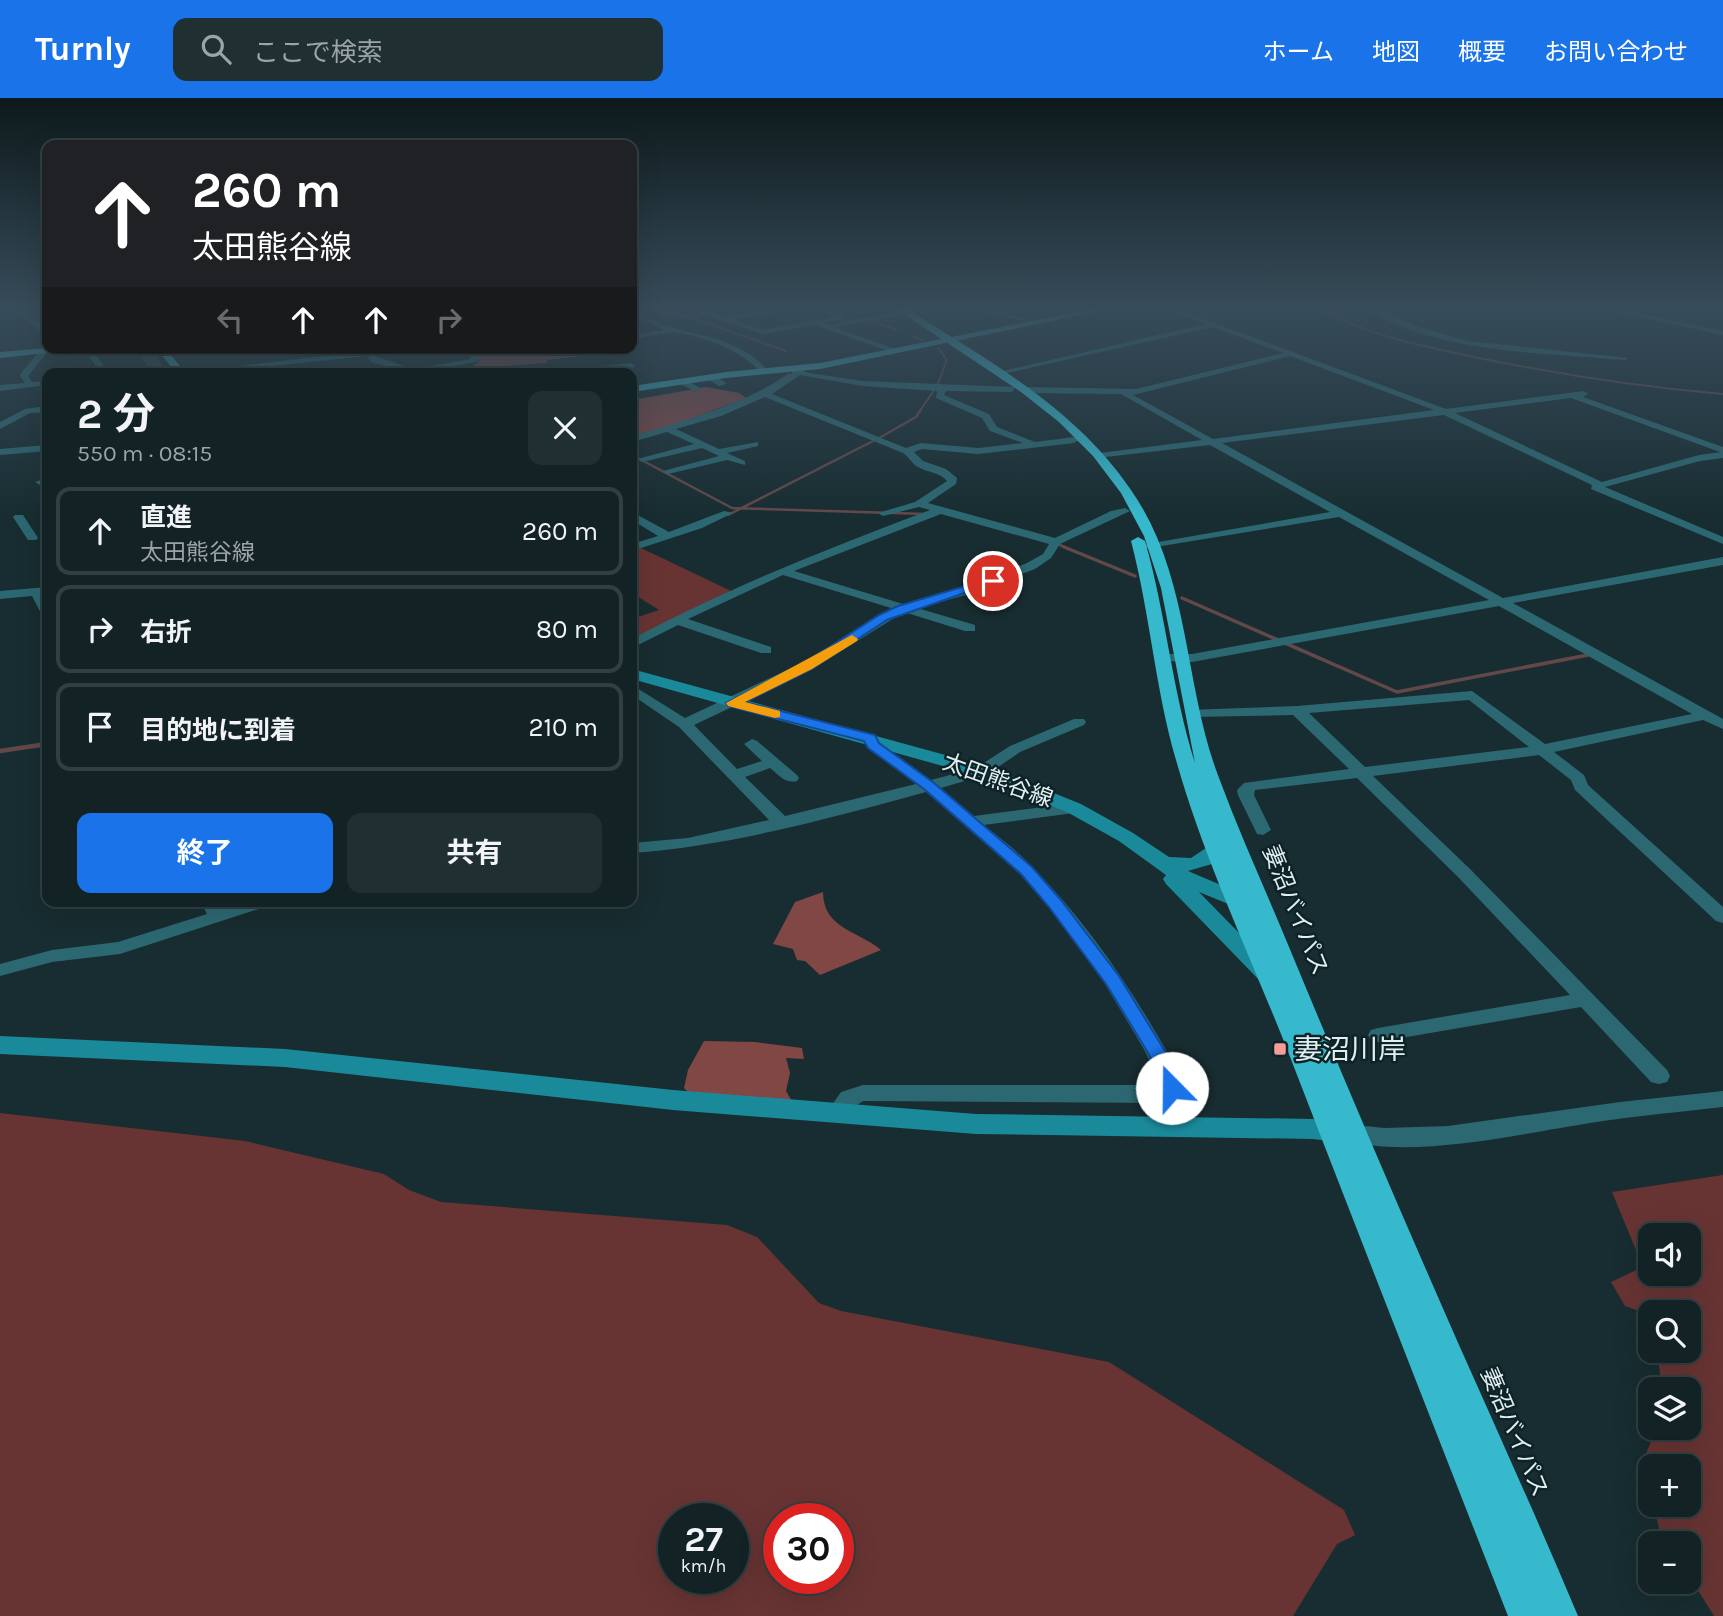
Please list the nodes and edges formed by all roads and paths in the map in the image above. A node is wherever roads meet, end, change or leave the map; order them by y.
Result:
1 (25, 377) edge
2 (710, 377) joint
3 (787, 377) edge
4 (823, 377) edge
5 (999, 377) edge
6 (1003, 377) edge
7 (1200, 377) edge
8 (1350, 377) edge
9 (681, 381) junction
10 (42, 384) edge
11 (722, 384) dead end
12 (31, 386) junction
13 (943, 387) junction
14 (0, 388) edge
15 (637, 388) edge
16 (698, 389) dead end
17 (1018, 389) junction
18 (1124, 393) junction
19 (765, 394) junction
20 (1584, 394) dead end
21 (1573, 396) junction
22 (42, 410) edge
23 (1445, 413) junction
24 (0, 426) edge
25 (671, 430) junction
26 (637, 438) edge
27 (1074, 440) junction
28 (1210, 442) junction
29 (755, 444) dead end
30 (1034, 444) junction
31 (703, 445) junction
32 (42, 448) edge
33 (906, 451) junction
34 (0, 452) edge
35 (1723, 452) edge
36 (723, 455) junction
37 (1100, 456) junction
38 (642, 458) dead end
39 (42, 459) edge
40 (0, 463) edge
41 (741, 463) dead end
42 (668, 471) dead end
43 (1601, 485) junction
44 (919, 504) junction
45 (941, 510) junction
46 (1125, 511) junction
47 (728, 513) dead end
48 (883, 513) dead end
49 (1340, 513) junction
50 (19, 517) dead end
51 (637, 518) edge
52 (667, 536) junction
53 (32, 538) dead end
54 (1723, 541) edge
55 (1056, 542) junction
56 (637, 546) edge
57 (1148, 548) junction
58 (1723, 561) edge
59 (782, 571) junction
60 (42, 592) edge
61 (0, 595) edge
62 (1500, 602) junction
63 (902, 608) junction
64 (677, 620) junction
65 (970, 628) dead end
66 (637, 641) edge
67 (766, 650) dead end
68 (1164, 658) junction
69 (1181, 658) junction
70 (637, 675) edge
71 (637, 692) edge
72 (732, 703) junction
73 (1297, 710) junction
74 (1192, 713) junction
75 (1706, 715) junction
76 (1079, 722) dead end
77 (684, 724) junction
78 (1723, 724) edge
79 (870, 738) junction
80 (752, 744) dead end
81 (1542, 750) junction
82 (773, 762) junction
83 (982, 771) junction
84 (1360, 773) junction
85 (734, 775) junction
86 (791, 778) dead end
87 (929, 786) junction
88 (1074, 808) junction
89 (970, 822) junction
90 (782, 823) junction
91 (1263, 830) dead end
92 (637, 848) edge
93 (1216, 850) junction
94 (1159, 862) junction
95 (1235, 899) junction
96 (213, 909) edge
97 (1263, 912) junction
98 (1723, 917) edge
99 (0, 970) edge
100 (1270, 976) junction
101 (1587, 999) junction
102 (1378, 1035) dead end
103 (0, 1045) edge
104 (1659, 1076) dead end
105 (1723, 1099) edge
106 (836, 1115) junction
107 (1346, 1142) junction
108 (1527, 1616) edge
109 (1559, 1616) edge

1 - 12 street
2 - 9 main road
2 - 11 street
3 - 19 street
4 - 13 street
5 - 17 highway, 妻沼バイパス
6 - 17 highway, 妻沼バイパス
7 - 18 street
8 - 23 street
9 - 15 main road
9 - 16 street
10 - 12 street
12 - 14 street
13 - 17 street
13 - 30 street
17 - 18 street
17 - 27 highway, 妻沼バイパス
17 - 37 highway, 妻沼バイパス
18 - 28 street
19 - 25 street
19 - 33 street
20 - 21 street
21 - 23 street
21 - 35 street
22 - 24 street
23 - 28 street
23 - 43 street
25 - 26 street
25 - 31 street
27 - 30 street
27 - 46 highway, 妻沼バイパス
28 - 37 street
28 - 49 street
29 - 36 street
30 - 33 street
31 - 36 street
31 - 38 street
32 - 34 street
33 - 44 street
35 - 43 street
36 - 41 street
36 - 42 street
37 - 57 highway, 妻沼バイパス
39 - 40 street
43 - 54 street
44 - 45 street
44 - 48 street
45 - 55 street
45 - 59 street
46 - 55 street
46 - 57 highway, 妻沼バイパス
47 - 52 street
49 - 57 street
49 - 62 street
50 - 53 street
51 - 52 street
52 - 56 street
55 - 63 street
57 - 68 highway, 妻沼バイパス
57 - 69 highway, 妻沼バイパス
58 - 62 street
59 - 63 street
59 - 64 street
60 - 61 street
62 - 69 street
62 - 75 street
63 - 65 street
63 - 72 street
64 - 66 street
64 - 67 street
68 - 69 street
68 - 93 highway, 妻沼バイパス
69 - 74 highway, 妻沼バイパス
70 - 72 main road, 太田熊谷線
71 - 77 street
72 - 77 street
72 - 79 main road, 太田熊谷線
73 - 74 street
73 - 81 street
73 - 84 street
74 - 97 highway, 妻沼バイパス
75 - 78 street
75 - 81 street
76 - 83 street
77 - 85 street
79 - 83 main road, 太田熊谷線
79 - 87 street
80 - 82 street
81 - 84 street
81 - 98 street
82 - 85 street
82 - 86 street
83 - 87 street
83 - 88 main road, 太田熊谷線
84 - 91 street
84 - 101 street
85 - 90 street
87 - 89 street
87 - 90 street
88 - 89 street
88 - 94 main road, 太田熊谷線
89 - 106 street
90 - 92 street
93 - 94 main road
93 - 95 highway, 妻沼バイパス
94 - 95 main road, 太田熊谷線
94 - 100 main road
95 - 97 main road, 太田熊谷線
95 - 100 highway, 妻沼バイパス
96 - 99 street
97 - 107 highway, 妻沼バイパス
100 - 107 highway, 妻沼バイパス
101 - 102 street
101 - 104 street
103 - 106 main road
105 - 107 street
106 - 107 main road
107 - 108 highway, 妻沼バイパス
107 - 109 highway, 妻沼バイパス

